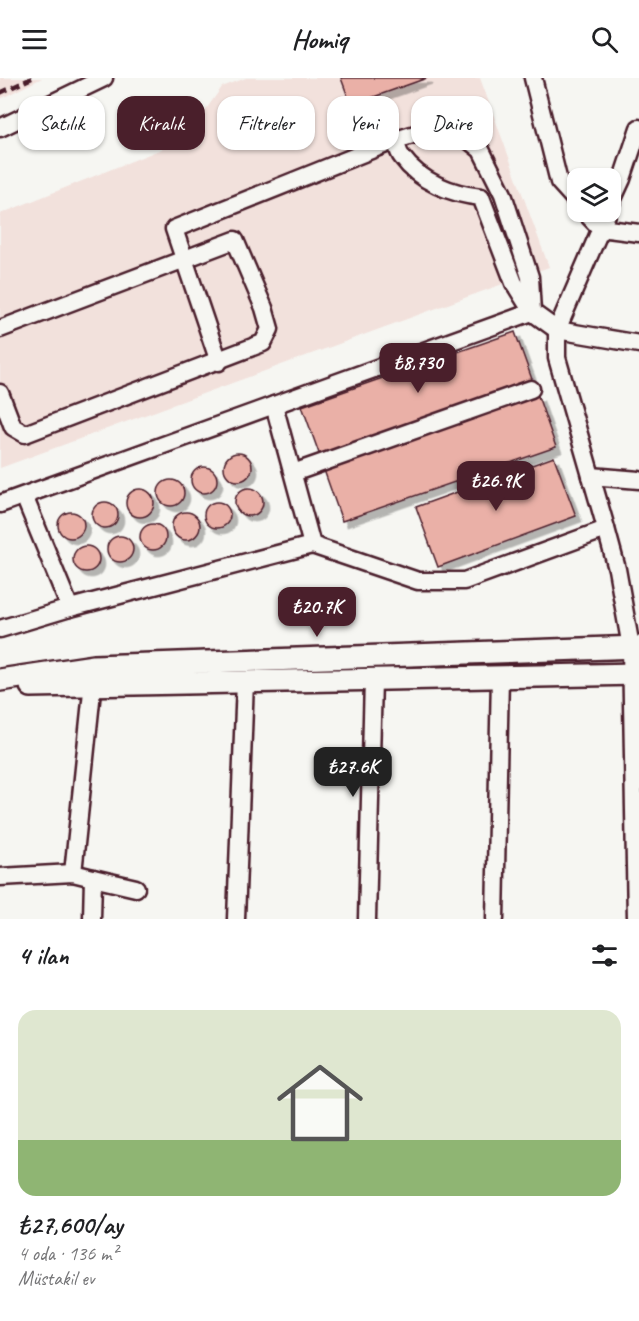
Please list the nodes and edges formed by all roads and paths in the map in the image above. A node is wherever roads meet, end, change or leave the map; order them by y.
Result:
1 (104, 78) edge
2 (533, 78) edge
3 (0, 128) edge
4 (639, 128) edge
5 (399, 139) edge
6 (371, 150) edge
7 (398, 150) edge
8 (621, 181) edge
9 (567, 191) edge
10 (594, 222) edge
11 (603, 222) edge
12 (600, 228) junction
13 (639, 233) edge
14 (184, 259) junction
15 (532, 312) junction
16 (0, 329) edge
17 (557, 330) junction
18 (639, 344) edge
19 (219, 362) junction
20 (531, 389) dead end
21 (0, 393) edge
22 (274, 405) junction
23 (293, 473) junction
24 (591, 476) junction
25 (639, 480) edge
26 (24, 496) junction
27 (0, 504) edge
28 (606, 529) junction
29 (312, 545) junction
30 (70, 608) junction
31 (0, 629) edge
32 (635, 647) edge
33 (636, 674) edge
34 (93, 675) junction
35 (500, 676) junction
36 (373, 679) junction
37 (0, 680) edge
38 (245, 681) junction
39 (0, 687) edge
40 (637, 824) edge
41 (73, 873) junction
42 (0, 877) edge
43 (93, 878) junction
44 (136, 888) dead end
45 (92, 919) edge
46 (236, 919) edge
47 (367, 919) edge
48 (495, 919) edge
49 (636, 919) edge

1 - 3 street
2 - 9 street
4 - 8 street
5 - 15 street
6 - 14 street
7 - 15 street
10 - 12 street
11 - 12 street
12 - 13 street
12 - 17 street
14 - 16 street
14 - 19 street
14 - 19 street
15 - 17 street
15 - 22 street
17 - 18 street
17 - 24 street
19 - 21 street
20 - 23 street
22 - 23 street
22 - 26 street
23 - 29 street
24 - 25 street
24 - 28 street
26 - 27 street
26 - 30 street
28 - 29 street
28 - 32 street
29 - 30 street
30 - 31 street
32 - 33 street
32 - 34 main road
33 - 35 main road
33 - 40 street
34 - 37 main road
34 - 38 main road
34 - 39 main road
34 - 41 street
35 - 36 main road
35 - 48 street
36 - 38 main road
36 - 47 street
38 - 46 street
40 - 49 street
41 - 42 street
41 - 43 street
43 - 44 street
43 - 45 street

